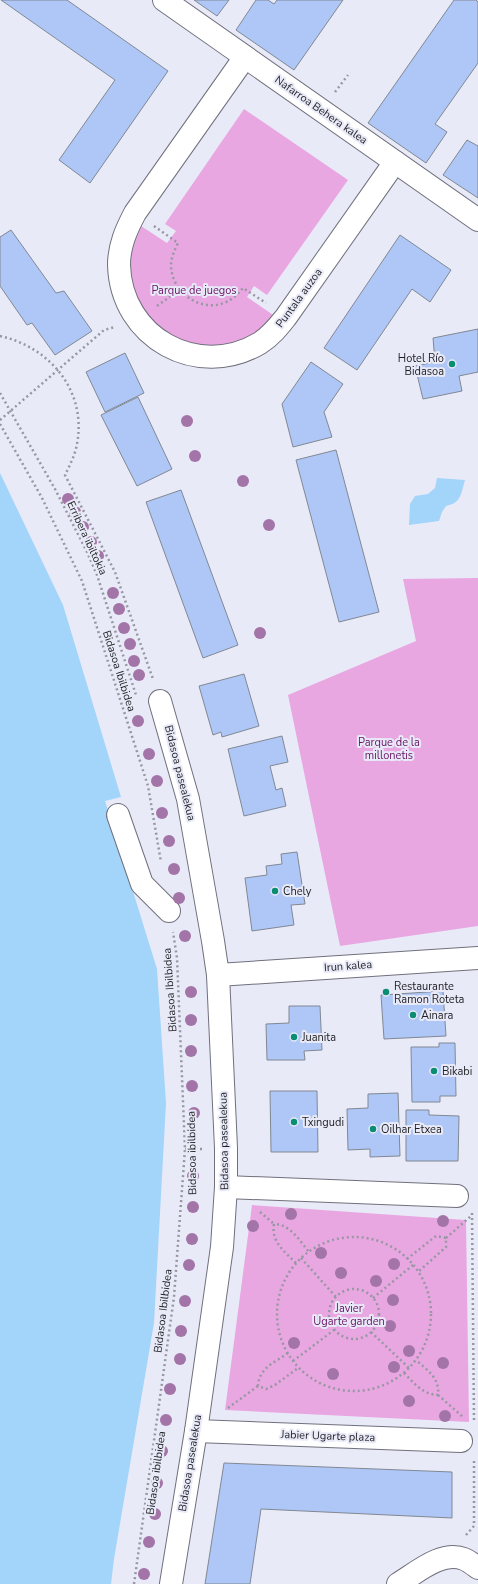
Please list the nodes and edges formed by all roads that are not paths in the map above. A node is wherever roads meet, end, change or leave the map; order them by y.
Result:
1 (164, 0) edge
2 (245, 57) junction
3 (395, 162) junction
4 (478, 220) edge
5 (160, 701) road end
6 (118, 815) dead end
7 (169, 911) road end
8 (478, 958) edge
9 (218, 975) junction
10 (226, 1187) junction
11 (465, 1202) road end
12 (196, 1431) junction
13 (469, 1441) road end
14 (471, 1563) edge
15 (171, 1584) edge
16 (398, 1584) edge

1 - 2 street, Nafarroa Behera kalea
2 - 3 street, Nafarroa Behera kalea
2 - 3 street, Puntala auzoa
3 - 4 street, Nafarroa Behera kalea
5 - 9 street, Bidasoa pasealekua
6 - 7 street
8 - 9 street, Irun kalea
9 - 10 street, Bidasoa pasealekua
10 - 11 street
10 - 12 street, Bidasoa pasealekua
12 - 13 street, Jabier Ugarte plaza
12 - 15 street, Bidasoa pasealekua
14 - 16 street

